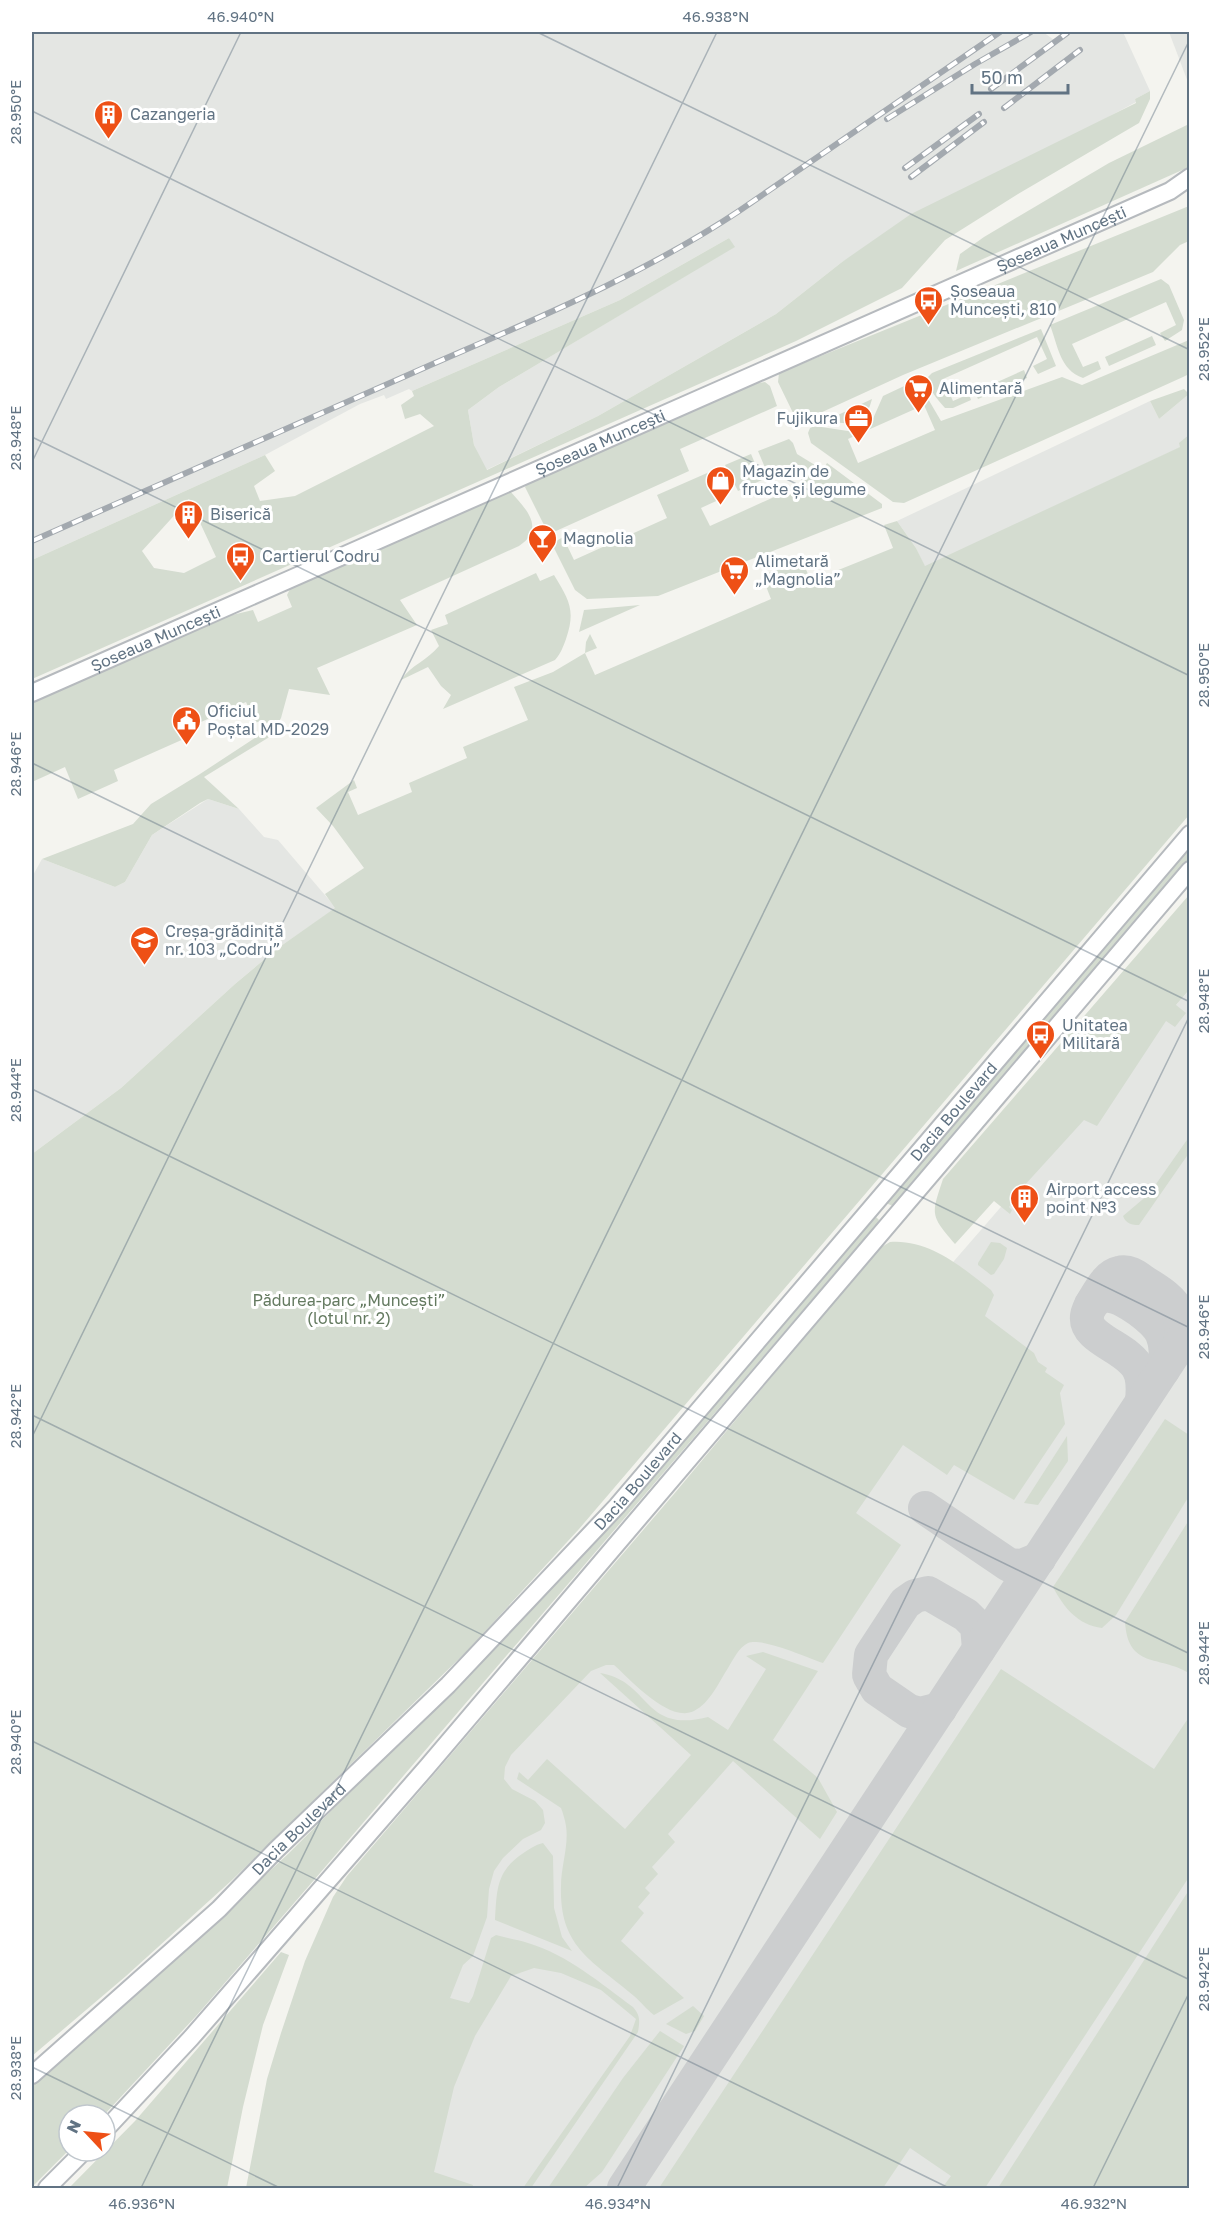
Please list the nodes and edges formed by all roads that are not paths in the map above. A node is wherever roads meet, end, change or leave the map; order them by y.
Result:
1 (1190, 177) edge
2 (1190, 189) edge
3 (1170, 191) junction
4 (32, 693) edge
5 (1190, 834) edge
6 (1190, 870) edge
7 (875, 1204) junction
8 (893, 1219) junction
9 (32, 2075) edge
10 (117, 2117) edge
11 (72, 2163) edge
12 (46, 2188) edge

1 - 3 main road, Șoseaua Muncești
2 - 3 main road, Șoseaua Muncești
3 - 4 main road, Șoseaua Muncești
5 - 7 main road, Dacia Boulevard
6 - 8 main road, Dacia Boulevard
7 - 8 main road
7 - 9 main road, Dacia Boulevard
8 - 10 main road, Dacia Boulevard
11 - 12 main road

